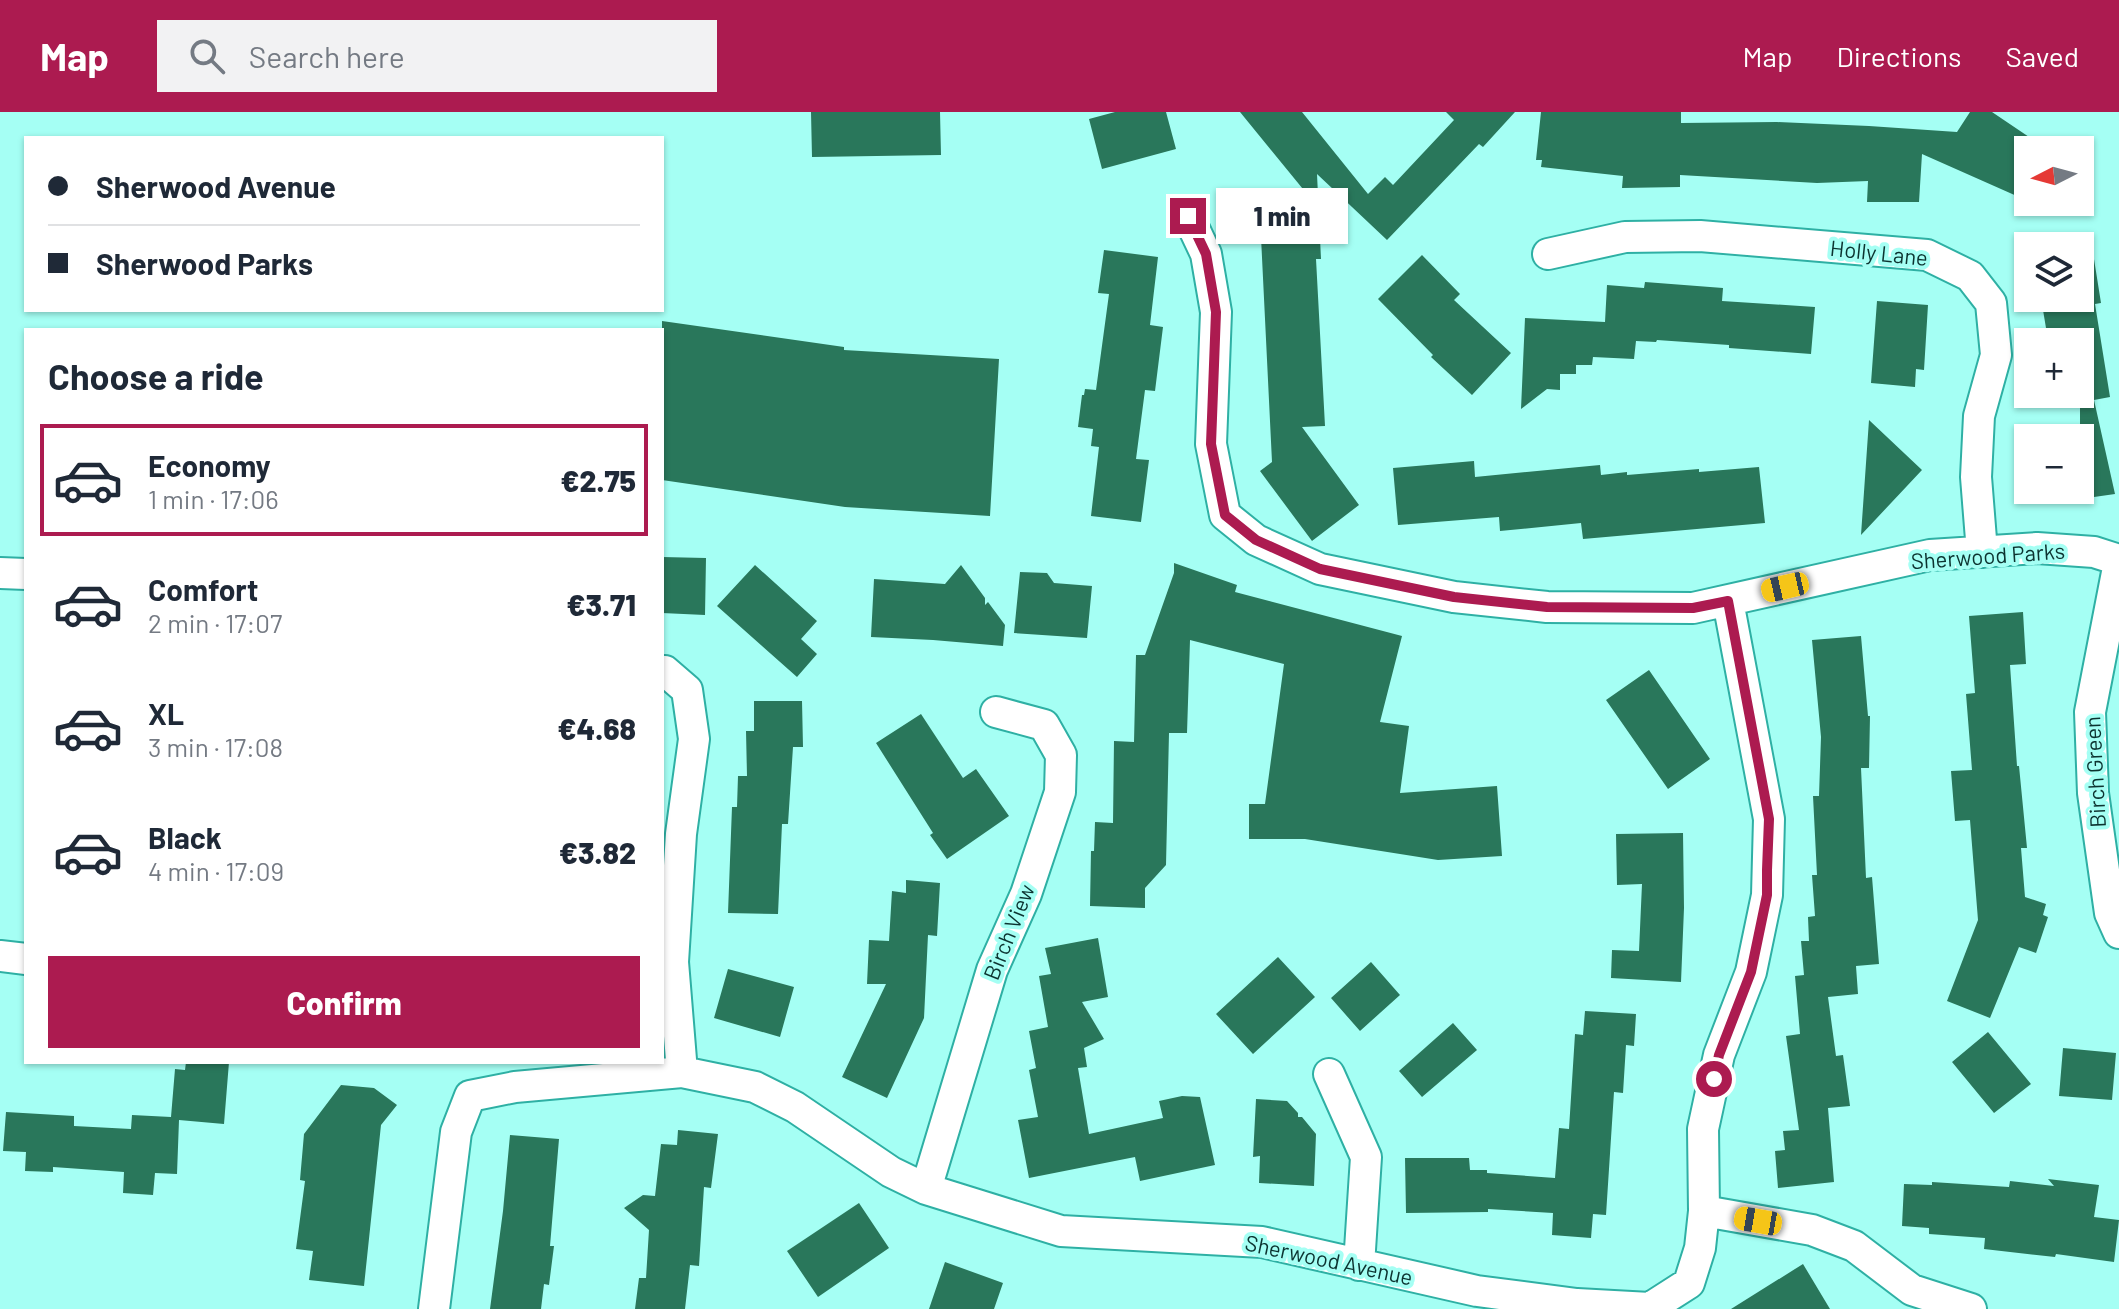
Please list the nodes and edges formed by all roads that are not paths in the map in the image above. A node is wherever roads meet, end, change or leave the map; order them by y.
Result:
1 (1188, 216) dead end
2 (1548, 254) dead end
3 (1982, 552) junction
4 (2119, 561) edge
5 (0, 573) edge
6 (24, 574) edge
7 (1728, 601) junction
8 (664, 673) edge
9 (996, 712) dead end
10 (2119, 933) edge
11 (0, 956) edge
12 (24, 959) edge
13 (682, 1072) junction
14 (1329, 1074) dead end
15 (926, 1189) junction
16 (1704, 1211) junction
17 (1359, 1265) junction
18 (1476, 1300) edge
19 (434, 1309) edge
20 (1971, 1309) edge

1 - 7 street, Sherwood Parks
2 - 3 street, Holly Lane
3 - 4 street, Sherwood Parks
3 - 7 street, Sherwood Parks
4 - 10 street, Birch Green
5 - 6 street
7 - 16 street, Sherwood Avenue
8 - 13 street
9 - 15 street, Birch View
11 - 12 street
13 - 15 street, Sherwood Avenue
13 - 19 street, Sherwood Avenue
14 - 17 street
15 - 17 street, Sherwood Avenue
16 - 18 street, Sherwood Avenue
16 - 20 street
17 - 18 street, Sherwood Avenue

